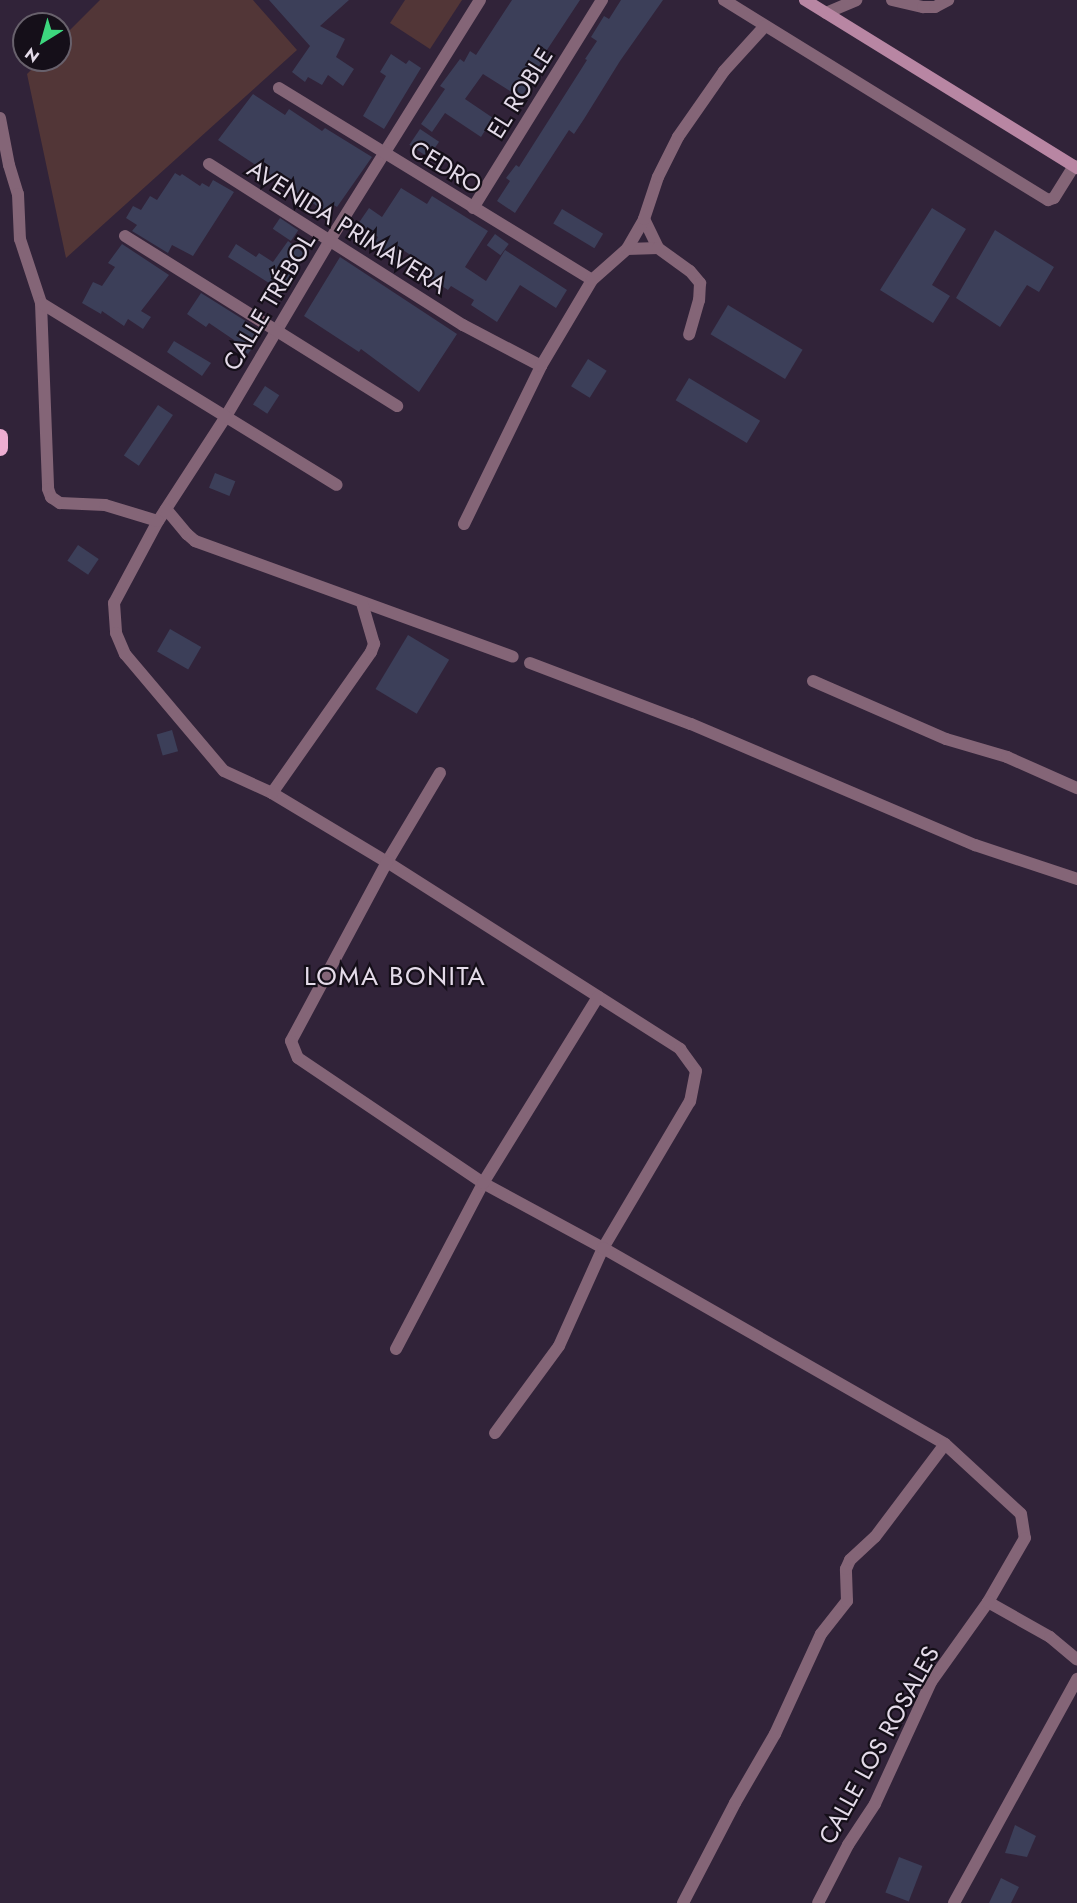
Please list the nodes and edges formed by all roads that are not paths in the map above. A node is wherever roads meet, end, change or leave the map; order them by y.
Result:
1 (480, 0) edge
2 (602, 0) edge
3 (724, 0) edge
4 (805, 0) edge
5 (856, 0) edge
6 (892, 0) edge
7 (948, 0) edge
8 (826, 13) junction
9 (765, 26) junction
10 (279, 88) dead end
11 (0, 118) edge
12 (384, 154) junction
13 (208, 164) dead end
14 (1076, 167) edge
15 (473, 208) junction
16 (644, 219) junction
17 (125, 236) dead end
18 (328, 242) junction
19 (658, 248) junction
20 (627, 249) junction
21 (592, 279) junction
22 (41, 303) junction
23 (276, 331) junction
24 (689, 335) dead end
25 (541, 366) junction
26 (397, 406) dead end
27 (225, 418) junction
28 (0, 437) edge
29 (0, 448) edge
30 (336, 485) dead end
31 (166, 509) junction
32 (158, 522) junction
33 (464, 524) dead end
34 (362, 603) junction
35 (513, 657) dead end
36 (530, 663) dead end
37 (813, 681) dead end
38 (440, 773) dead end
39 (1077, 788) edge
40 (272, 794) junction
41 (387, 862) junction
42 (1077, 879) edge
43 (598, 997) junction
44 (483, 1183) junction
45 (603, 1248) junction
46 (396, 1349) dead end
47 (495, 1433) dead end
48 (945, 1444) junction
49 (988, 1602) junction
50 (1077, 1660) edge
51 (1077, 1679) edge
52 (683, 1903) edge
53 (818, 1903) edge
54 (954, 1903) edge

1 - 12 street, CALLE TRÉBOL
2 - 15 street, EL ROBLE
3 - 9 street
4 - 8 main road
5 - 8 street
6 - 7 street
8 - 14 main road
9 - 14 street
9 - 16 street
10 - 12 street, CEDRO
11 - 22 street
12 - 15 street, CEDRO
12 - 18 street, CALLE TRÉBOL
13 - 18 street, AVENIDA PRIMAVERA
15 - 21 street, CEDRO
16 - 19 street
16 - 20 street
17 - 23 street
18 - 23 street, CALLE TRÉBOL
18 - 25 street, AVENIDA PRIMAVERA
19 - 20 street
19 - 24 street
20 - 21 street
21 - 25 street
22 - 27 street
22 - 32 street
23 - 26 street
23 - 27 street, CALLE TRÉBOL
25 - 33 street
27 - 30 street
27 - 31 street, CALLE TRÉBOL
28 - 29 highway
31 - 32 street, CALLE TRÉBOL
31 - 34 street
32 - 40 street, CALLE TRÉBOL
34 - 35 street
34 - 40 street
36 - 42 street
37 - 39 street
38 - 41 street
40 - 41 street
41 - 43 street
41 - 44 street
43 - 44 street
43 - 45 street
44 - 45 street
44 - 46 street
45 - 47 street
45 - 48 street
48 - 49 street, CALLE LOS ROSALES
48 - 52 street
49 - 50 street
49 - 53 street, CALLE LOS ROSALES
51 - 54 street

